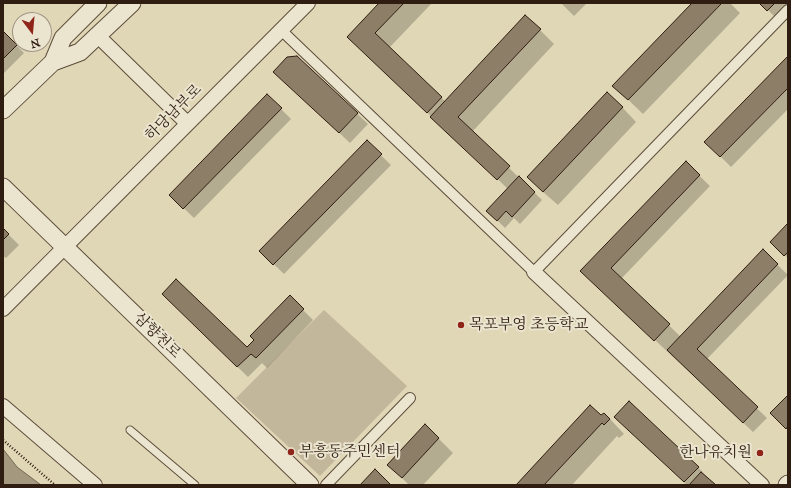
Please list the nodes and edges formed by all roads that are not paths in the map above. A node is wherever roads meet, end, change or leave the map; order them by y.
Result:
1 (98, 3) edge
2 (132, 3) edge
3 (308, 3) edge
4 (788, 10) edge
5 (281, 30) junction
6 (98, 36) junction
7 (53, 62) junction
8 (3, 110) edge
9 (188, 123) junction
10 (3, 187) edge
11 (64, 246) junction
12 (534, 272) junction
13 (3, 309) edge
14 (410, 398) dead end
15 (3, 406) edge
16 (130, 430) dead end
17 (95, 485) edge
18 (195, 485) edge
19 (310, 485) edge
20 (326, 485) edge
21 (762, 485) edge

1 - 7 street
2 - 6 street
3 - 5 street, 하당남부로
4 - 12 street
5 - 9 street, 하당남부로
5 - 12 street
6 - 7 street
6 - 9 street
7 - 8 street
9 - 11 street, 하당남부로
10 - 11 street, 삼향천로
11 - 13 street, 하당남부로
11 - 19 street, 삼향천로
12 - 21 street
14 - 20 street
15 - 17 street
16 - 18 lane

